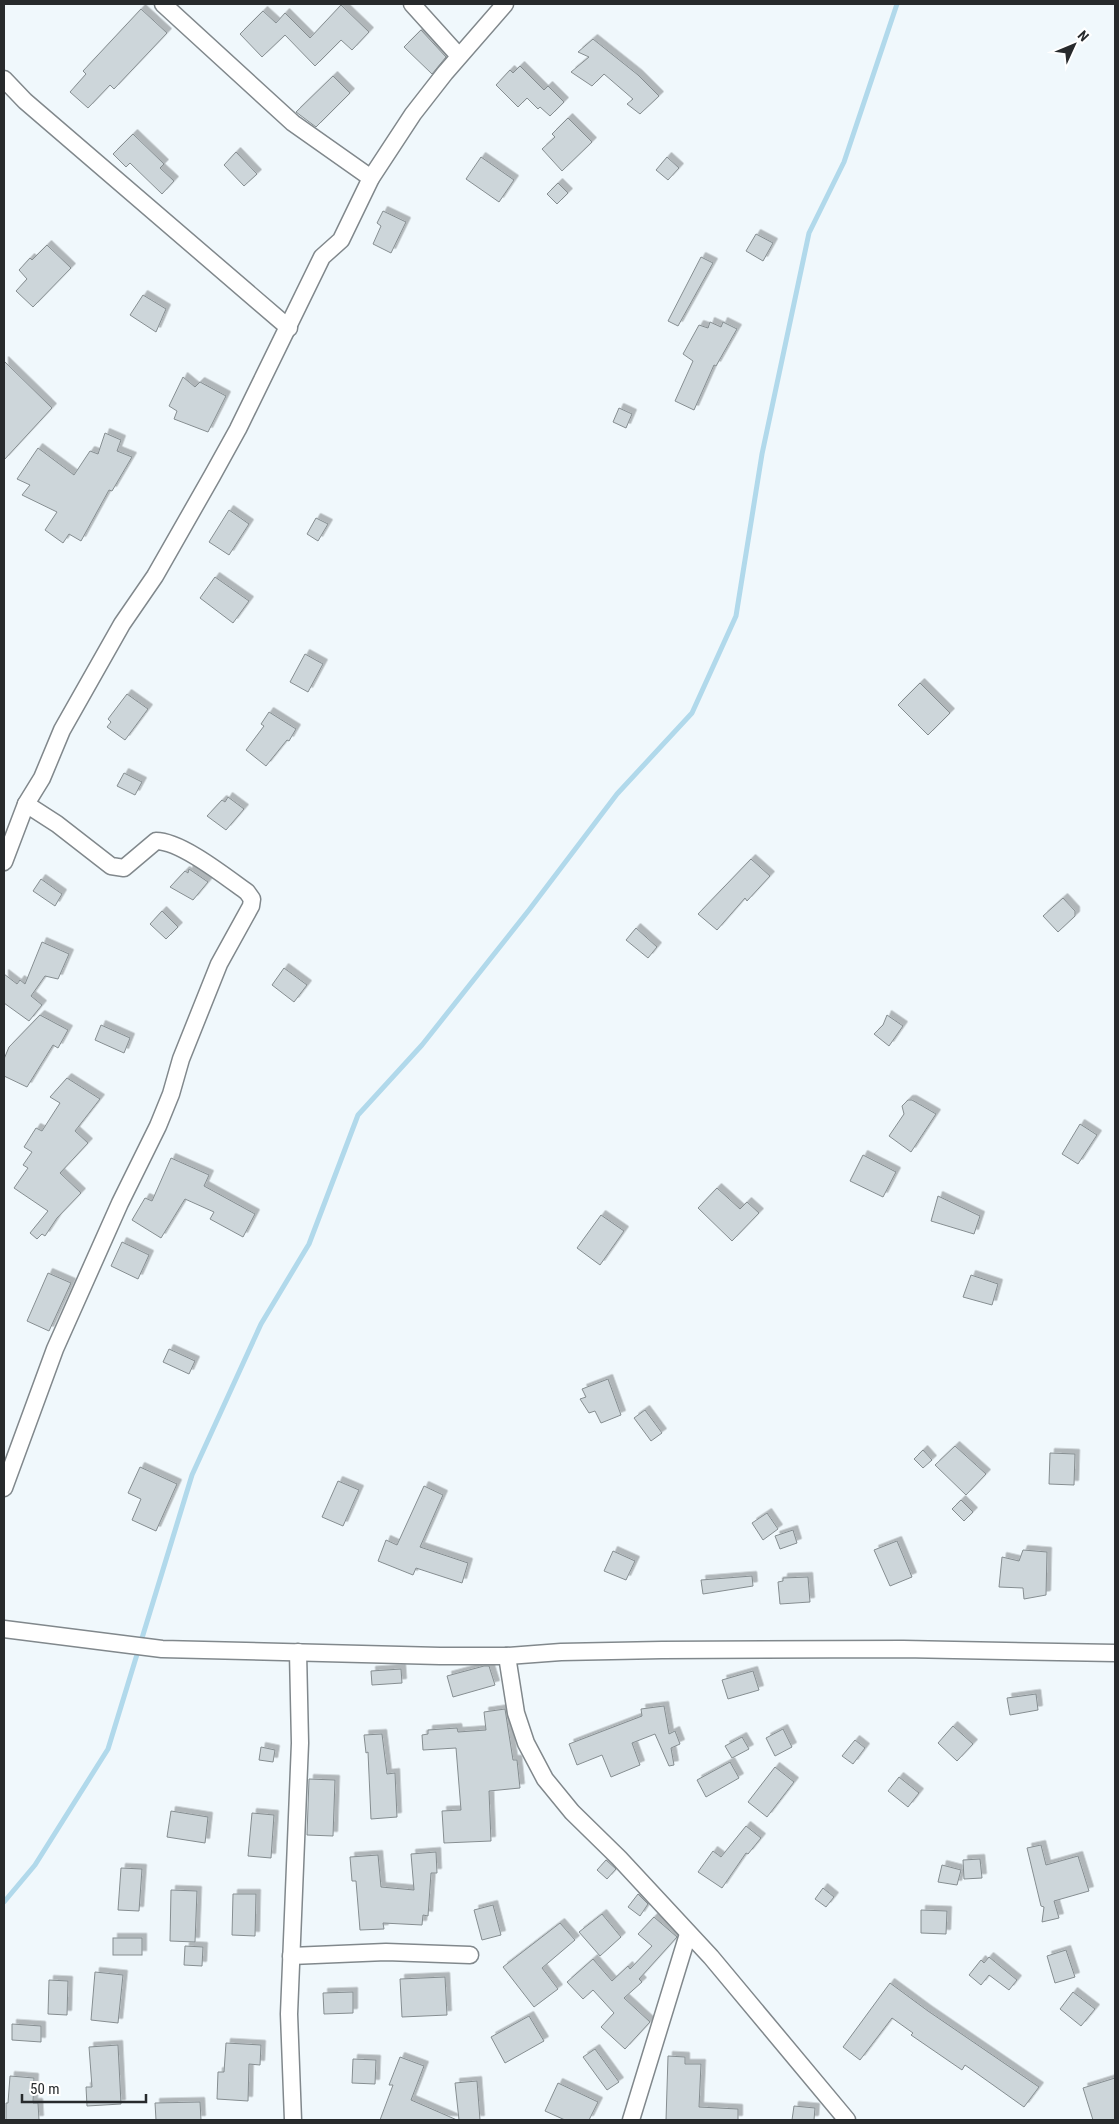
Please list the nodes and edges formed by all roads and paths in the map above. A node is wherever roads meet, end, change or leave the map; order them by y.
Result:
1 (164, 4) edge
2 (412, 4) edge
3 (505, 4) edge
4 (459, 56) junction
5 (4, 79) edge
6 (371, 178) junction
7 (288, 328) junction
8 (26, 804) junction
9 (4, 862) edge
10 (4, 1488) edge
11 (4, 1629) edge
12 (298, 1652) junction
13 (1115, 1653) edge
14 (507, 1656) junction
15 (688, 1934) junction
16 (291, 1956) junction
17 (470, 1956) dead end
18 (293, 2120) edge
19 (631, 2120) edge
20 (847, 2120) edge

1 - 6 street
2 - 4 street
3 - 4 street
4 - 6 street
5 - 7 street
6 - 7 street
7 - 8 street
8 - 9 street
8 - 10 street
11 - 12 street
12 - 14 street
12 - 16 street
13 - 14 street
14 - 15 street
15 - 19 street
15 - 20 street
16 - 17 street
16 - 18 street

